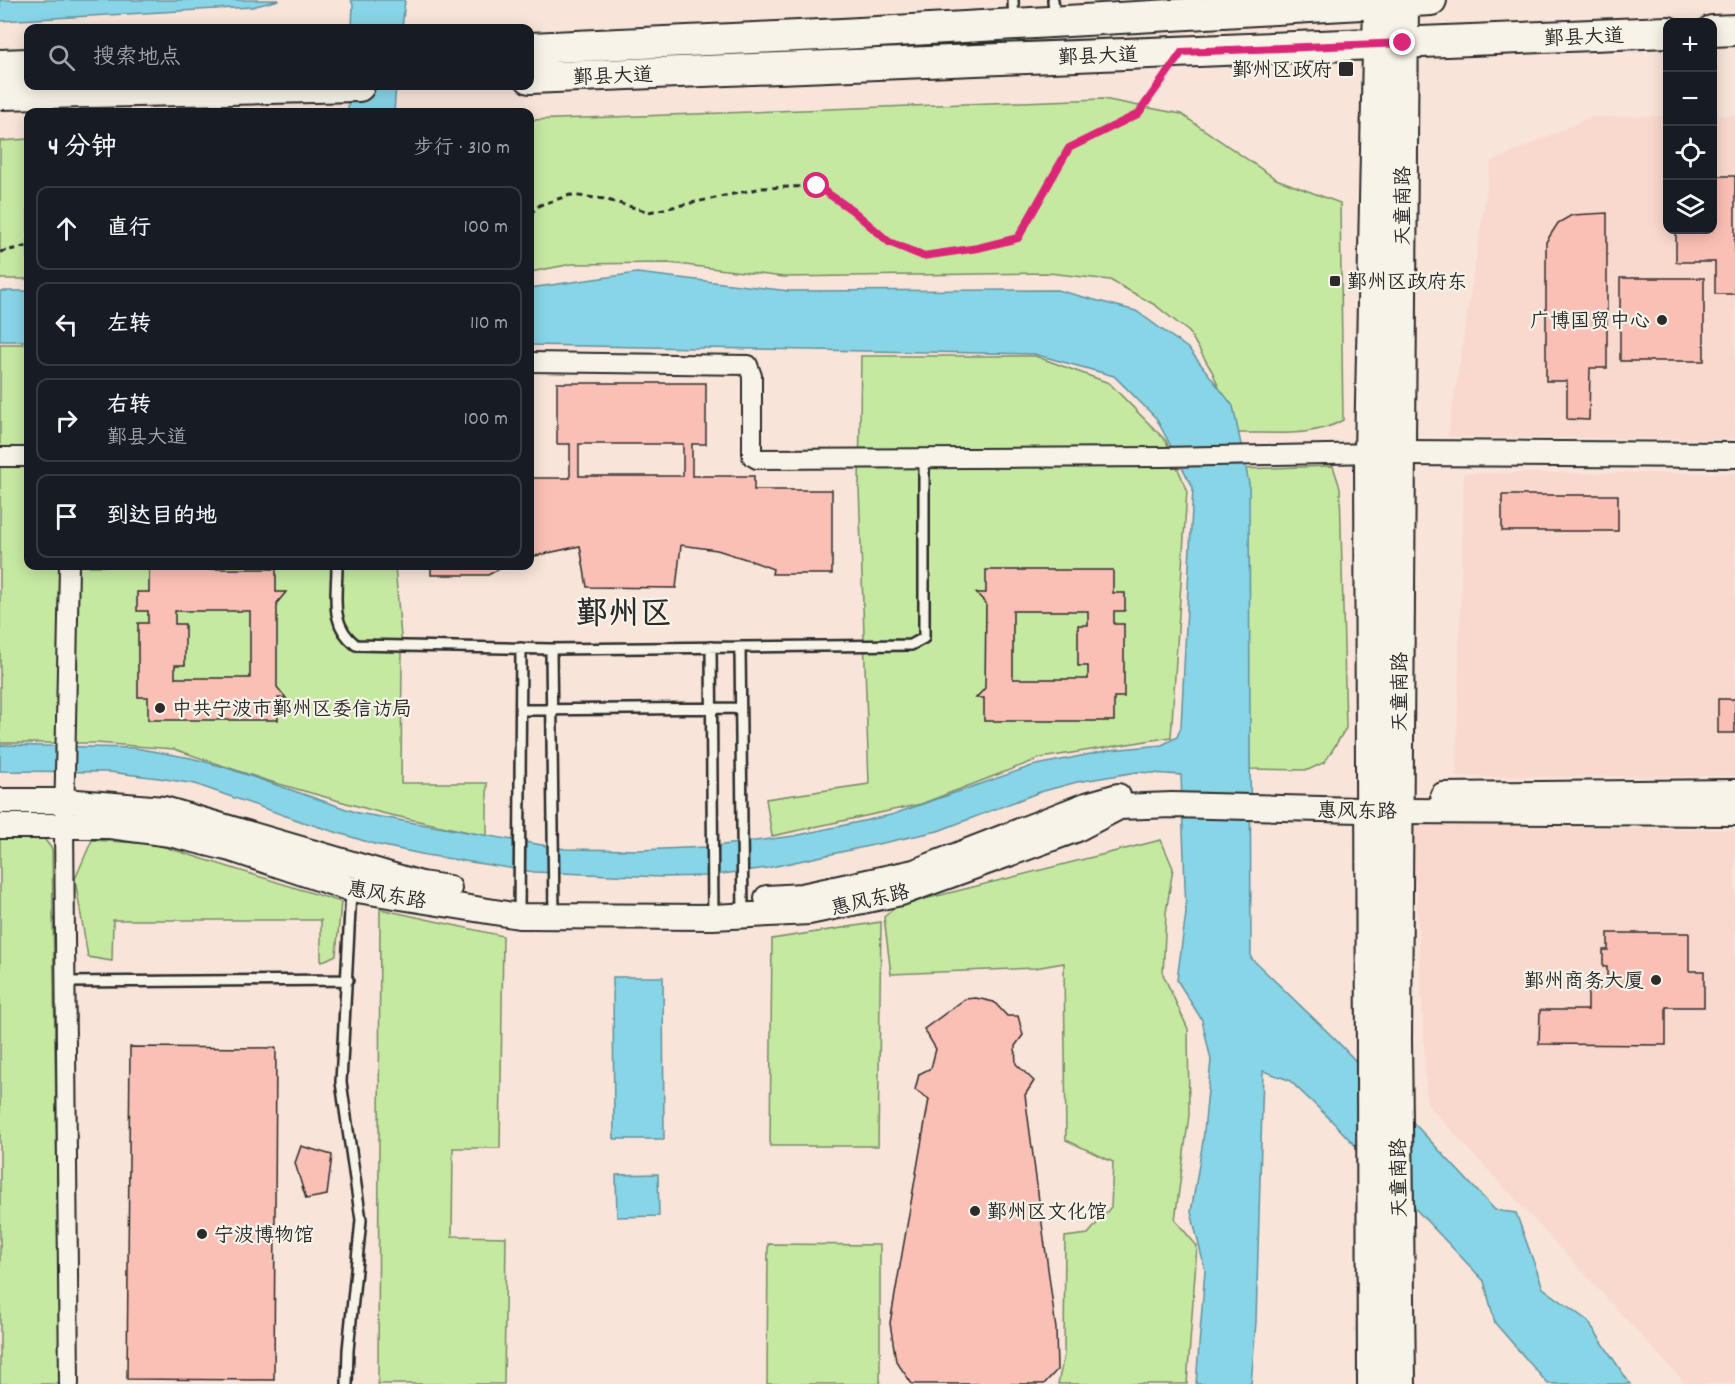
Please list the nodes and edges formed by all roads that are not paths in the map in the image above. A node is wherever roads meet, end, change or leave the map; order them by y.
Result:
1 (1399, 1) edge
2 (1054, 10) edge
3 (1014, 12) edge
4 (1717, 30) edge
5 (1735, 30) edge
6 (1663, 32) edge
7 (1390, 43) junction
8 (534, 48) edge
9 (24, 64) edge
10 (0, 65) edge
11 (534, 78) edge
12 (173, 90) edge
13 (0, 94) edge
14 (534, 362) edge
15 (1370, 453) junction
16 (1401, 453) junction
17 (1735, 455) edge
18 (0, 457) edge
19 (24, 457) edge
20 (924, 458) junction
21 (69, 570) edge
22 (337, 570) edge
23 (740, 647) junction
24 (521, 648) junction
25 (551, 648) junction
26 (711, 648) junction
27 (712, 708) junction
28 (740, 708) junction
29 (521, 710) junction
30 (552, 710) junction
31 (1735, 792) edge
32 (0, 801) edge
33 (64, 801) junction
34 (1385, 803) junction
35 (1735, 813) edge
36 (0, 826) edge
37 (64, 826) junction
38 (351, 889) junction
39 (520, 908) junction
40 (743, 908) junction
41 (554, 909) junction
42 (713, 909) junction
43 (348, 980) junction
44 (65, 982) junction
45 (69, 1384) edge
46 (347, 1384) edge
47 (1373, 1384) edge
48 (1400, 1384) edge

1 - 2 main road, 鄞县大道
1 - 7 main road, 天童南路
2 - 3 main road, 鄞县大道
3 - 8 main road, 鄞县大道
4 - 5 main road
6 - 7 main road, 鄞县大道
7 - 11 main road, 鄞县大道
7 - 15 main road
7 - 16 main road, 天童南路
9 - 10 main road
12 - 13 main road
14 - 20 street
15 - 16 street
15 - 20 street
15 - 34 main road
16 - 17 street
16 - 34 main road, 天童南路
18 - 19 street
20 - 23 lane
21 - 33 street
22 - 24 lane
23 - 26 lane
23 - 28 lane
24 - 25 lane
24 - 29 lane
25 - 26 lane
25 - 30 lane
26 - 27 lane
27 - 28 lane
27 - 30 lane
27 - 42 lane
28 - 40 lane
29 - 30 lane
29 - 39 lane
30 - 41 lane
31 - 34 street, 惠风东路
32 - 33 street, 惠风东路
33 - 37 street
33 - 39 street, 惠风东路
34 - 35 street, 惠风东路
34 - 40 street, 惠风东路
34 - 47 main road, 天童南路
34 - 48 main road, 天童南路
36 - 37 street, 惠风东路
37 - 38 street, 惠风东路
37 - 44 street
38 - 39 street, 惠风东路
38 - 43 lane
39 - 41 street, 惠风东路
40 - 42 street, 惠风东路
41 - 42 street, 惠风东路
43 - 44 lane
43 - 46 lane
44 - 45 street

